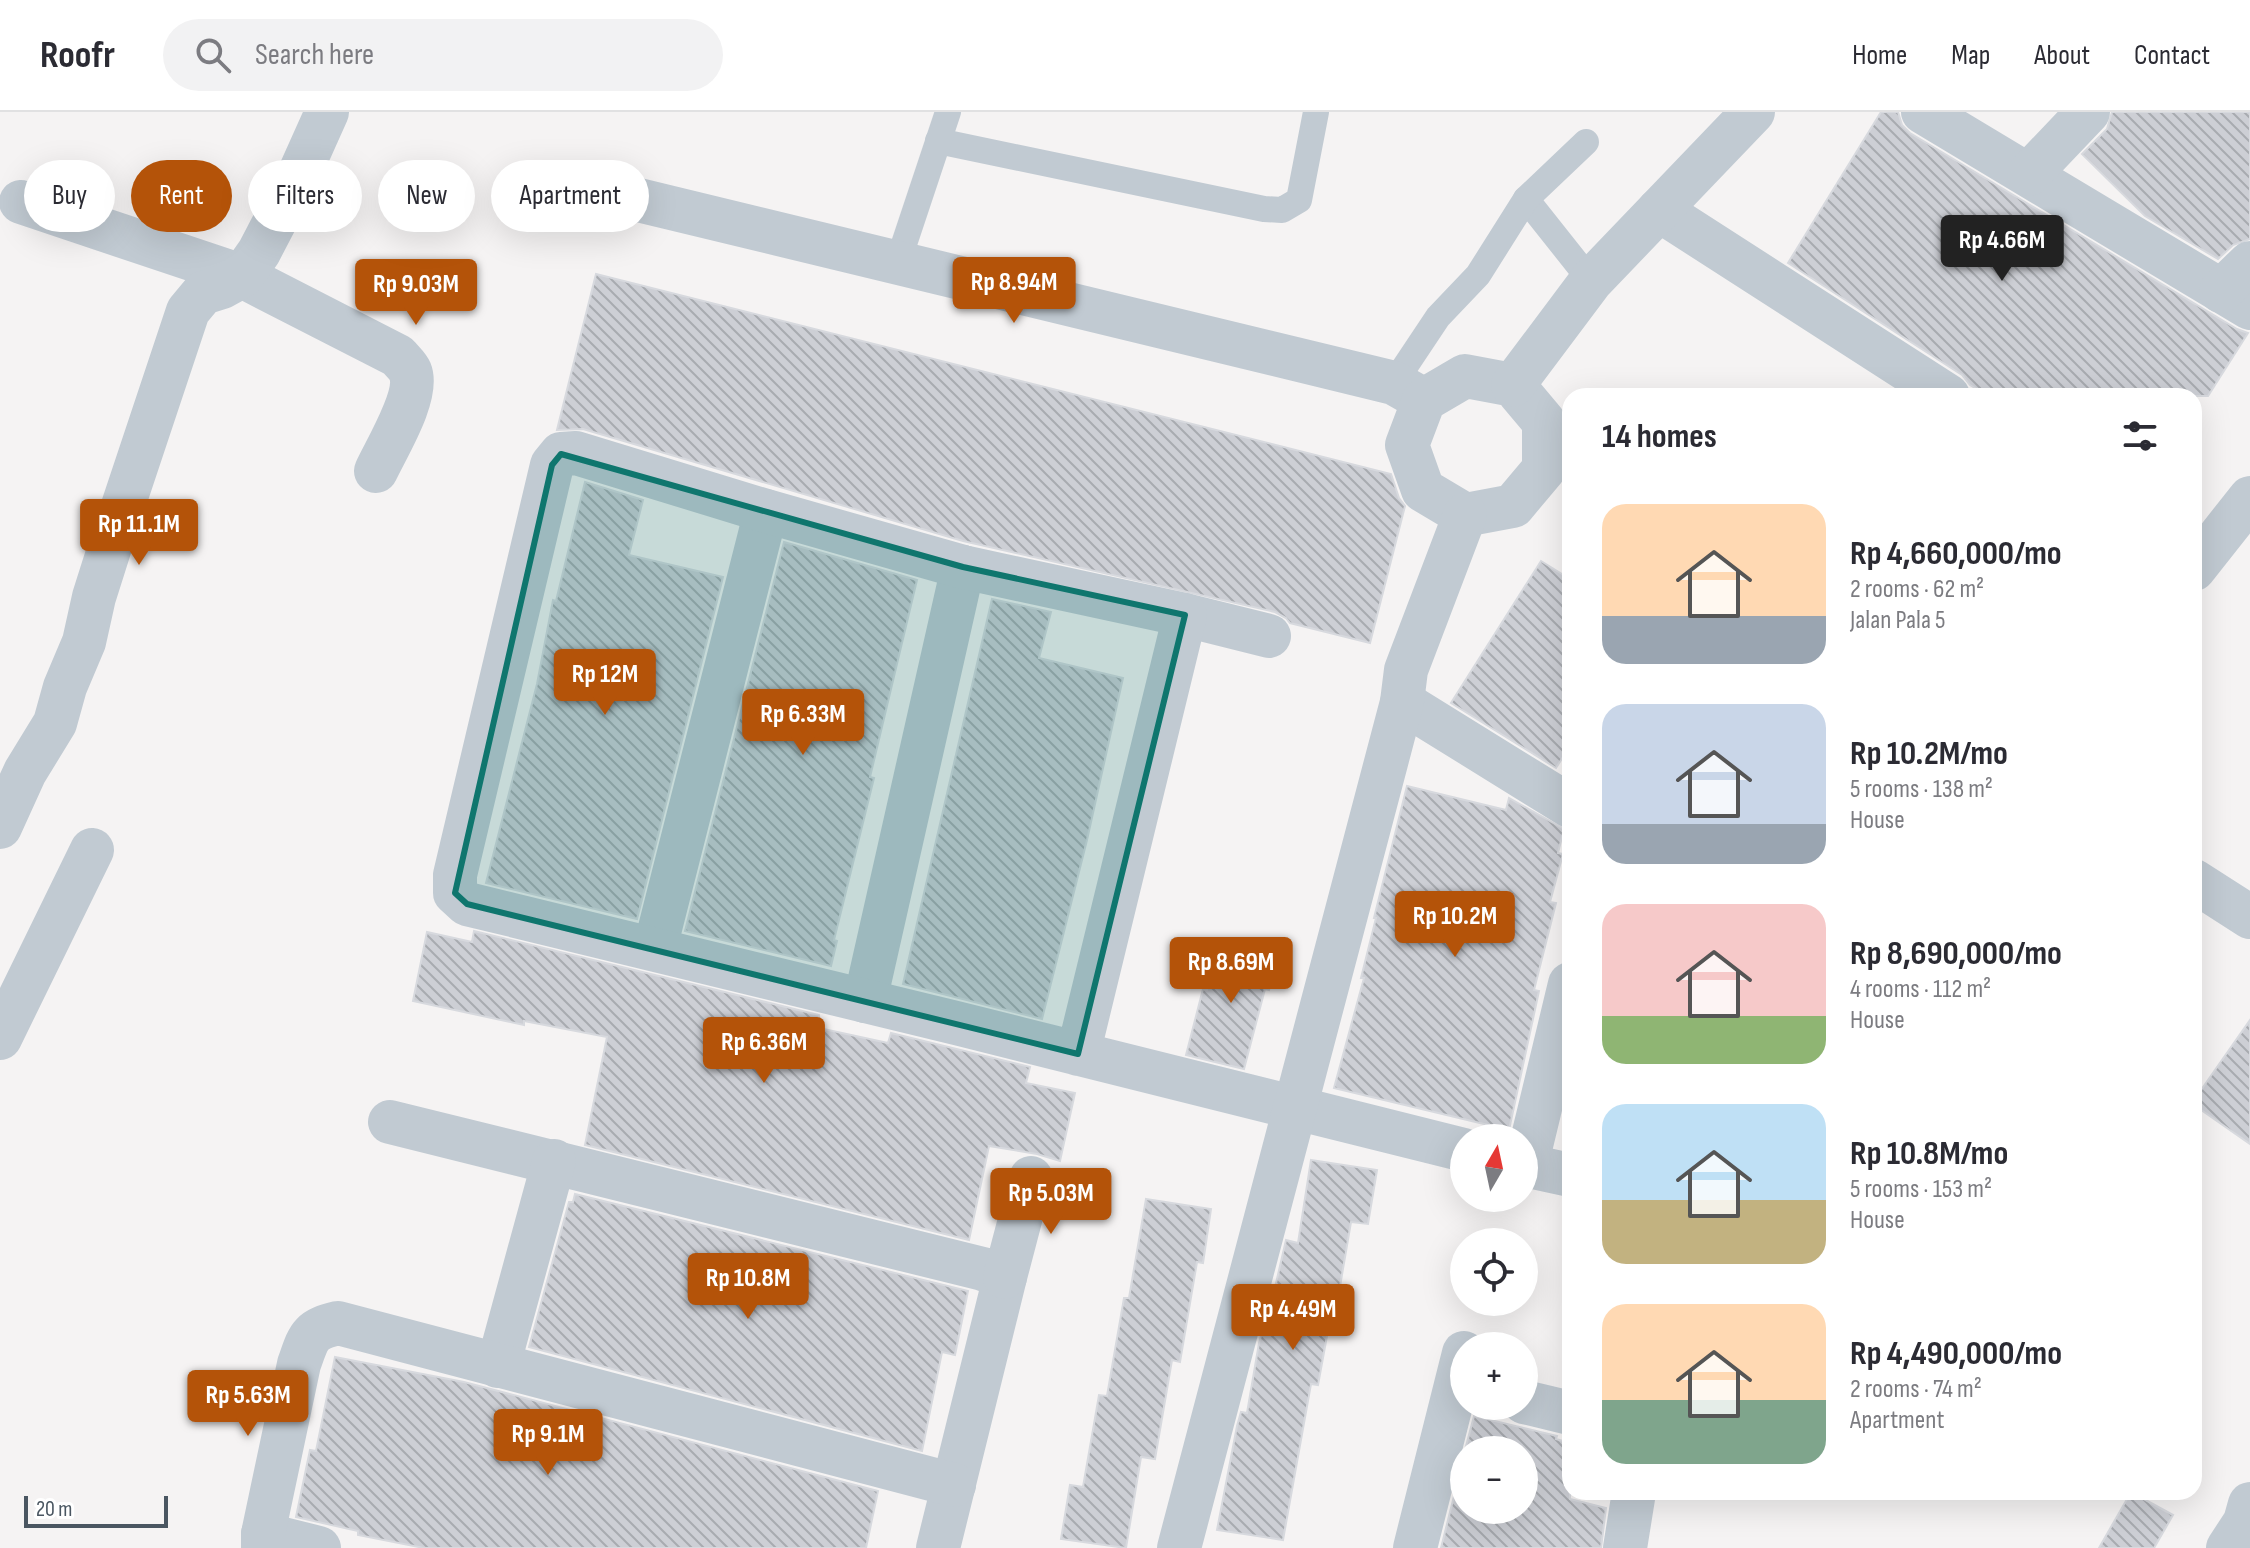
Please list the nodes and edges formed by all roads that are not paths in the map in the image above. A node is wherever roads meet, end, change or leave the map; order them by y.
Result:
1 (327, 112) edge
2 (948, 112) edge
3 (1316, 112) edge
4 (1753, 112) edge
5 (1923, 112) edge
6 (2088, 112) edge
7 (938, 141) junction
8 (1586, 142) dead end
9 (2029, 174) junction
10 (1526, 199) junction
11 (21, 202) dead end
12 (649, 202) edge
13 (1659, 210) junction
14 (898, 262) junction
15 (242, 276) junction
16 (1591, 281) junction
17 (2240, 287) edge
18 (1513, 385) junction
19 (1936, 388) edge
20 (1409, 392) junction
21 (376, 471) dead end
22 (1557, 477) edge
23 (2250, 498) edge
24 (766, 511) junction
25 (1465, 515) junction
26 (2202, 555) edge
27 (963, 567) junction
28 (1185, 615) junction
29 (1269, 636) dead end
30 (1402, 702) junction
31 (1562, 801) edge
32 (0, 827) edge
33 (2202, 886) edge
34 (2250, 917) edge
35 (655, 948) junction
36 (865, 1001) junction
37 (1562, 1016) edge
38 (0, 1020) edge
39 (0, 1038) edge
40 (1078, 1054) junction
41 (1295, 1108) junction
42 (390, 1122) dead end
43 (1535, 1124) edge
44 (1450, 1147) edge
45 (554, 1161) junction
46 (1538, 1169) edge
47 (1562, 1173) edge
48 (1031, 1178) dead end
49 (1005, 1277) junction
50 (498, 1366) junction
51 (1538, 1405) edge
52 (1562, 1411) edge
53 (1450, 1412) edge
54 (954, 1485) junction
55 (1633, 1500) edge
56 (263, 1541) edge
57 (319, 1548) edge
58 (938, 1548) edge
59 (1179, 1548) edge
60 (1415, 1548) edge
61 (1625, 1548) edge

1 - 15 street
2 - 7 lane
3 - 7 lane
4 - 13 street
5 - 9 street
6 - 9 street
7 - 14 lane
8 - 10 lane
9 - 17 street
10 - 16 lane
10 - 20 lane
11 - 15 street
12 - 14 street
13 - 16 street
13 - 19 street
14 - 20 street
15 - 21 street
15 - 32 street
16 - 18 street
18 - 20 street
18 - 22 street
20 - 25 street
22 - 25 street
23 - 26 street
24 - 27 street
24 - 35 street
24 - 35 street
25 - 30 street
27 - 28 street
27 - 36 street
28 - 29 street
28 - 40 street
30 - 31 street
30 - 41 street
33 - 34 street
35 - 36 street
36 - 40 street
37 - 43 street
38 - 39 street
40 - 41 street
41 - 44 street
41 - 59 street
42 - 45 street
45 - 49 street
45 - 50 street
46 - 47 street
48 - 49 street
49 - 54 street
50 - 54 street
50 - 56 street
51 - 52 street
53 - 60 street
54 - 58 street
55 - 61 street
56 - 57 street

